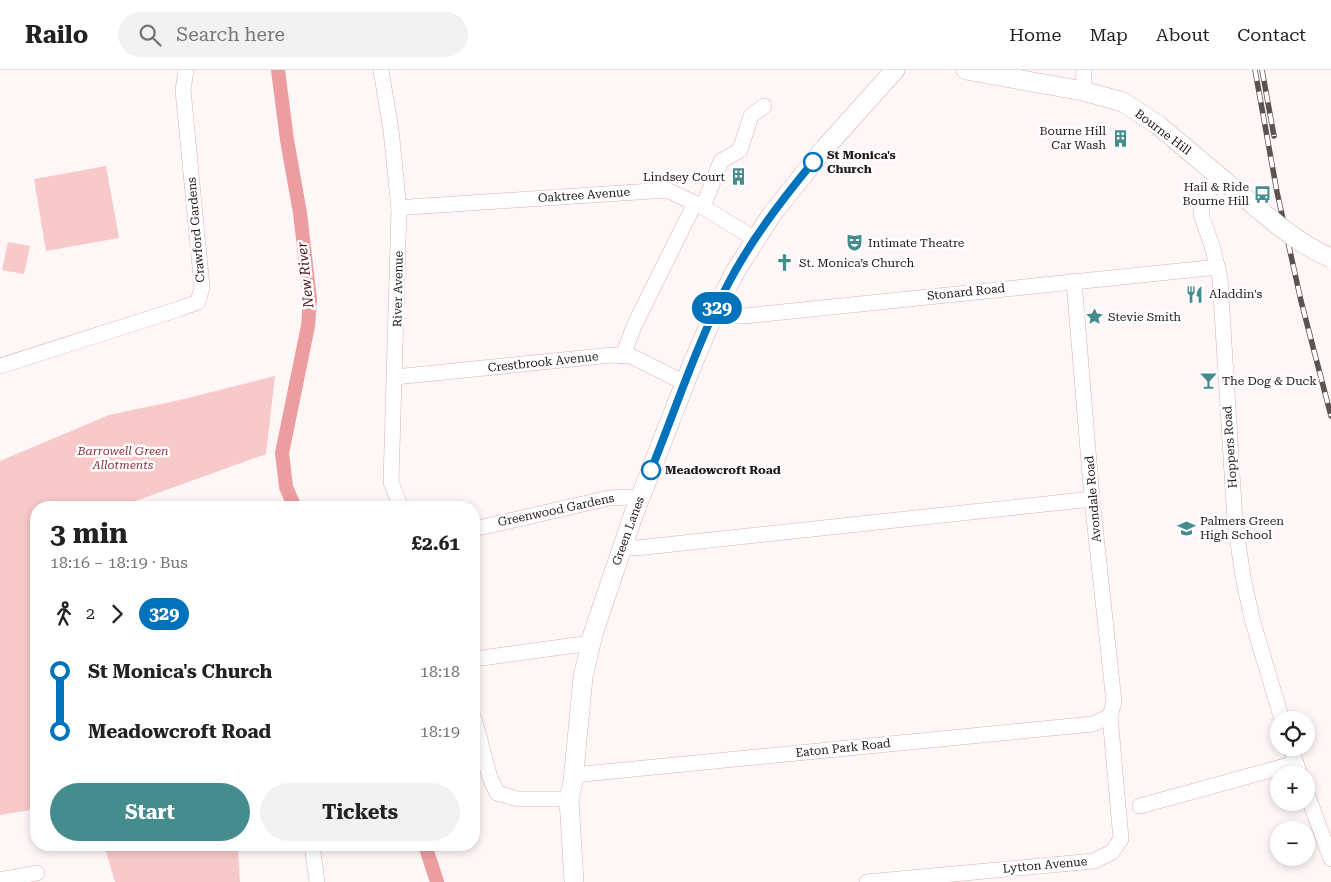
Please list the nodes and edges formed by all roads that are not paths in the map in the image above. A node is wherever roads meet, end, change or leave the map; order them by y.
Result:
1 (186, 70) edge
2 (381, 70) edge
3 (895, 70) edge
4 (966, 70) edge
5 (1084, 70) edge
6 (1083, 91) junction
7 (764, 106) dead end
8 (1219, 175) junction
9 (699, 205) junction
10 (399, 209) junction
11 (755, 239) junction
12 (1331, 258) edge
13 (1218, 267) junction
14 (1081, 280) junction
15 (714, 314) junction
16 (623, 356) junction
17 (0, 366) edge
18 (395, 377) junction
19 (685, 383) junction
20 (1092, 499) junction
21 (398, 501) edge
22 (639, 501) junction
23 (480, 528) edge
24 (623, 545) junction
25 (591, 642) junction
26 (480, 657) edge
27 (1279, 711) edge
28 (1110, 716) junction
29 (480, 740) edge
30 (573, 775) junction
31 (1270, 776) edge
32 (569, 798) junction
33 (1140, 806) dead end
34 (1313, 811) edge
35 (313, 851) edge
36 (1331, 859) edge
37 (38, 874) dead end
38 (0, 880) edge
39 (317, 882) edge
40 (574, 882) edge
41 (867, 882) edge

1 - 17 street, Crawford Gardens
2 - 10 street, River Avenue
3 - 11 main road, Green Lanes
4 - 6 main road, Bourne Hill
5 - 6 street
6 - 8 main road, Bourne Hill
7 - 9 street
8 - 12 main road, Bourne Hill, bridge
8 - 13 street, Hoppers Road
9 - 10 street, Oaktree Avenue
9 - 11 street, Oaktree Avenue
9 - 16 street
10 - 18 street, River Avenue
11 - 15 main road, Green Lanes
13 - 14 street, Stonard Road
13 - 27 street, Hoppers Road
14 - 15 street, Stonard Road
14 - 20 street, Avondale Road
15 - 19 main road, Green Lanes
16 - 18 street, Crestbrook Avenue
16 - 19 street, Crestbrook Avenue
18 - 21 street, River Avenue
19 - 22 main road, Green Lanes
20 - 24 street
20 - 28 street, Avondale Road
22 - 23 street, Greenwood Gardens
22 - 24 main road, Green Lanes
24 - 25 main road, Green Lanes
25 - 26 street
25 - 30 main road, Green Lanes
28 - 30 street, Eaton Park Road
28 - 41 street, Lytton Avenue
29 - 32 street
30 - 32 main road, Green Lanes
31 - 33 street
32 - 40 main road, Green Lanes
34 - 36 street
35 - 39 street
37 - 38 street

